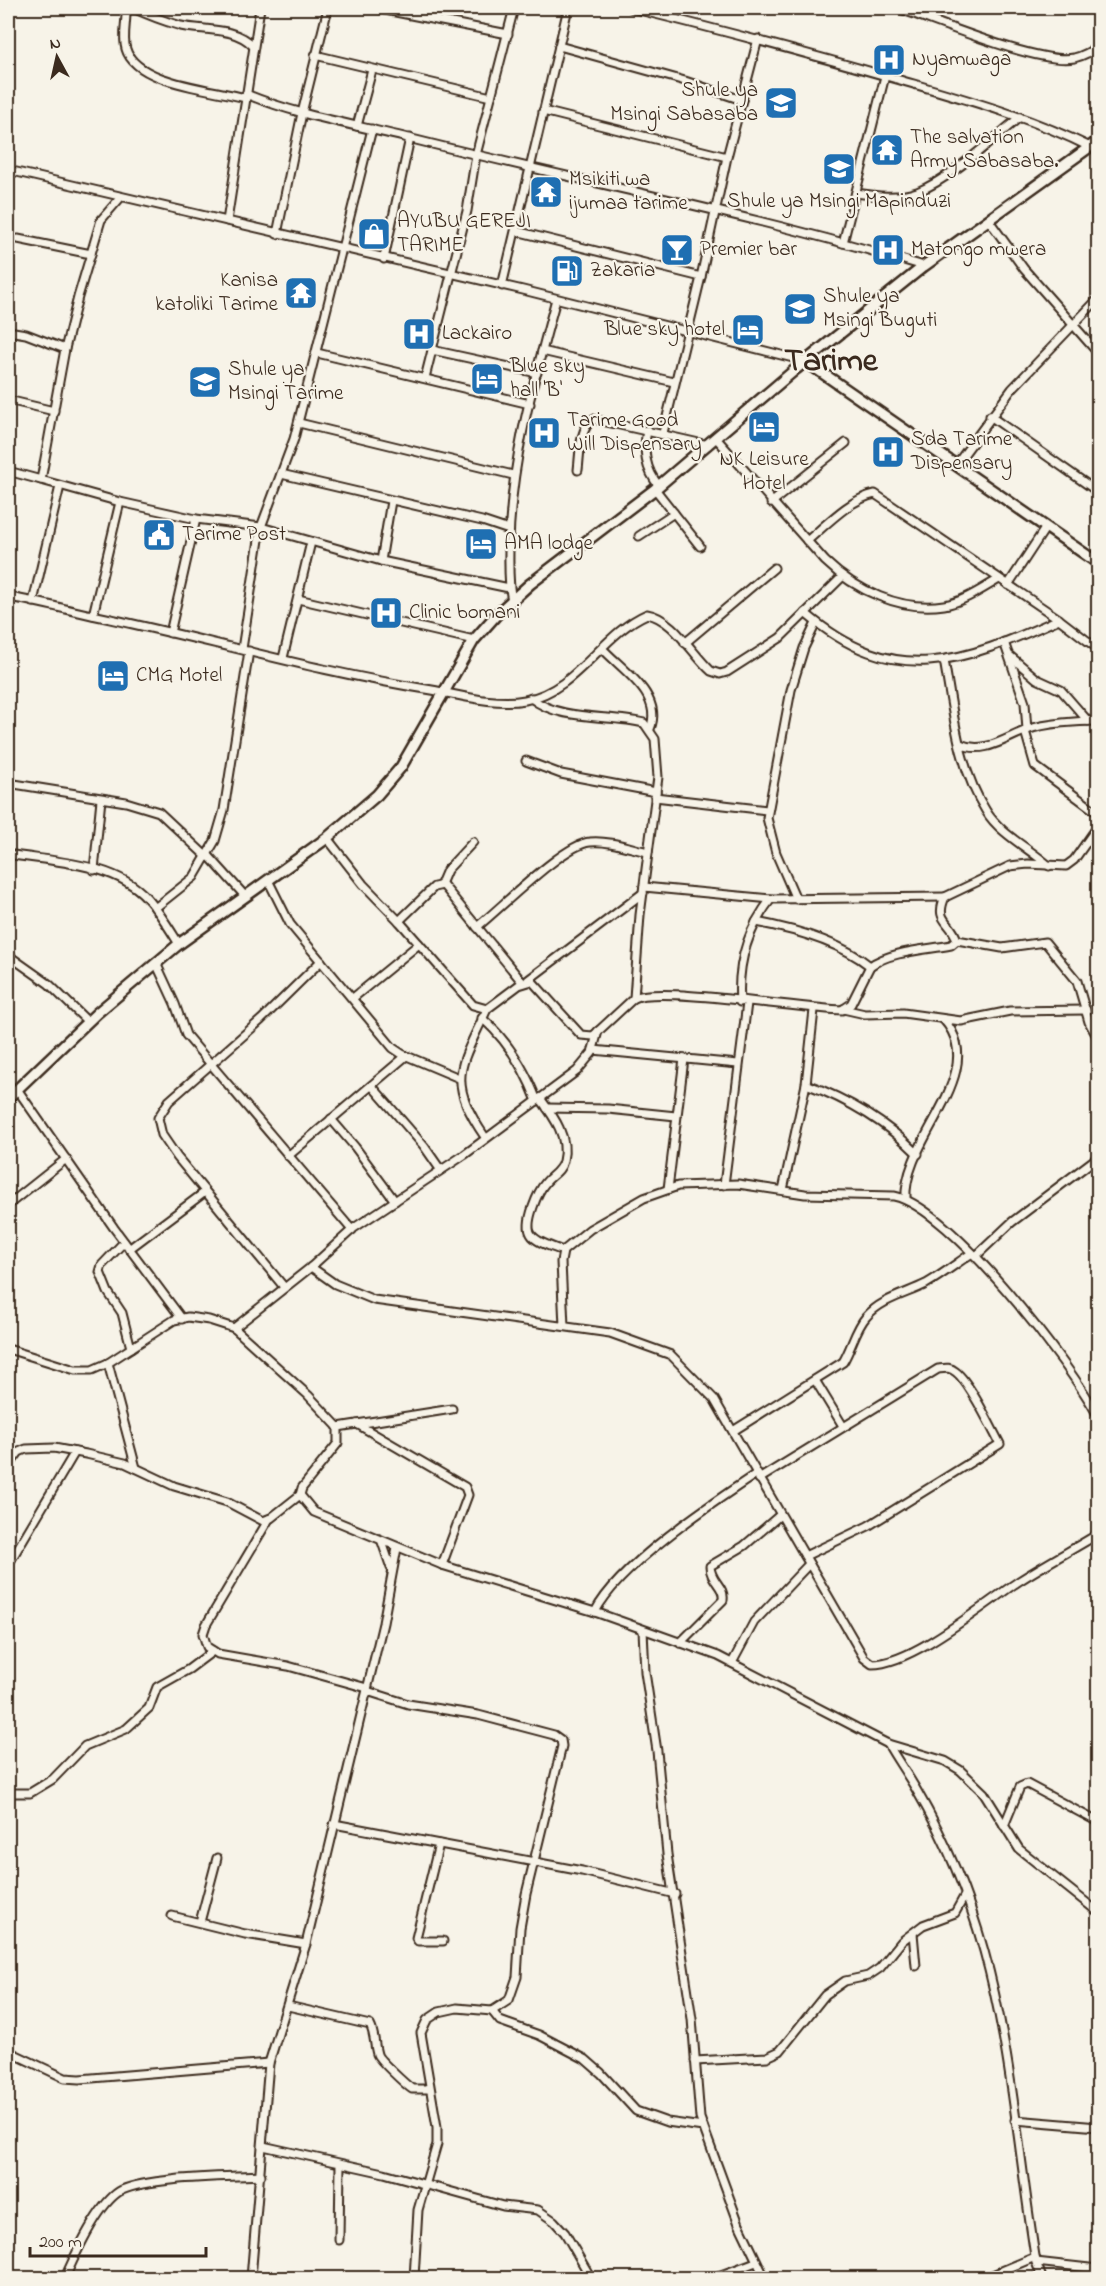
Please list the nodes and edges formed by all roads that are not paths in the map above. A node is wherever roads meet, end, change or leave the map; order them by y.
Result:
1 (10, 8) edge
2 (126, 8) edge
3 (133, 8) edge
4 (260, 8) edge
5 (328, 8) edge
6 (375, 8) edge
7 (514, 8) edge
8 (568, 8) edge
9 (630, 8) edge
10 (897, 8) edge
11 (8, 21) edge
12 (508, 34) junction
13 (758, 39) junction
14 (253, 46) junction
15 (558, 46) junction
16 (1098, 46) edge
17 (315, 56) junction
18 (372, 70) junction
19 (885, 76) junction
20 (245, 96) junction
21 (491, 97) junction
22 (742, 100) junction
23 (543, 111) junction
24 (302, 113) junction
25 (1020, 117) junction
26 (357, 126) junction
27 (372, 129) junction
28 (410, 138) junction
29 (1098, 141) edge
30 (1090, 147) junction
31 (476, 155) junction
32 (727, 157) junction
33 (529, 166) junction
34 (8, 170) edge
35 (856, 194) junction
36 (121, 197) junction
37 (716, 211) junction
38 (988, 219) junction
39 (227, 221) junction
40 (516, 231) junction
41 (277, 234) junction
42 (18, 238) dead end
43 (843, 243) junction
44 (343, 249) junction
45 (91, 254) junction
46 (384, 259) junction
47 (924, 266) junction
48 (450, 275) junction
49 (702, 277) junction
50 (502, 286) junction
51 (556, 299) junction
52 (1098, 299) edge
53 (1071, 326) junction
54 (687, 330) junction
55 (8, 331) edge
56 (65, 348) junction
57 (432, 350) junction
58 (542, 351) junction
59 (316, 353) junction
60 (1098, 353) edge
61 (805, 361) junction
62 (537, 373) junction
63 (425, 378) junction
64 (674, 382) junction
65 (8, 400) edge
66 (530, 404) junction
67 (54, 411) junction
68 (990, 416) junction
69 (299, 423) junction
70 (647, 430) junction
71 (663, 433) junction
72 (716, 438) junction
73 (846, 443) dead end
74 (708, 445) junction
75 (956, 465) junction
76 (578, 470) dead end
77 (8, 471) edge
78 (281, 474) junction
79 (513, 475) junction
80 (41, 480) junction
81 (60, 486) junction
82 (657, 488) junction
83 (1098, 492) edge
84 (391, 501) junction
85 (120, 502) junction
86 (771, 503) junction
87 (674, 513) junction
88 (196, 519) junction
89 (1046, 526) junction
90 (261, 527) junction
91 (509, 530) junction
92 (639, 536) dead end
93 (311, 542) junction
94 (807, 542) junction
95 (700, 546) dead end
96 (381, 561) junction
97 (1098, 563) edge
98 (774, 568) dead end
99 (842, 577) junction
100 (999, 579) junction
101 (1008, 585) junction
102 (509, 588) junction
103 (8, 597) edge
104 (298, 599) junction
105 (512, 601) junction
106 (33, 602) junction
107 (805, 614) junction
108 (93, 615) junction
109 (1059, 619) junction
110 (816, 622) junction
111 (170, 633) junction
112 (474, 640) junction
113 (1004, 642) junction
114 (685, 643) junction
115 (602, 648) junction
116 (1098, 649) edge
117 (246, 650) junction
118 (1010, 656) junction
119 (283, 658) junction
120 (944, 660) junction
121 (446, 692) junction
122 (531, 698) junction
123 (1088, 721) junction
124 (1098, 721) edge
125 (650, 729) junction
126 (1026, 730) junction
127 (960, 744) junction
128 (526, 761) dead end
129 (8, 786) edge
130 (656, 795) junction
131 (101, 799) junction
132 (767, 810) junction
133 (1098, 813) edge
134 (1098, 826) edge
135 (327, 838) junction
136 (472, 842) dead end
137 (648, 852) junction
138 (8, 854) edge
139 (208, 856) junction
140 (1049, 866) junction
141 (94, 870) junction
142 (268, 880) junction
143 (441, 884) junction
144 (644, 890) junction
145 (245, 896) junction
146 (945, 897) junction
147 (771, 899) junction
148 (796, 899) junction
149 (155, 908) junction
150 (399, 921) junction
151 (756, 922) junction
152 (477, 927) junction
153 (957, 940) junction
154 (179, 944) junction
155 (420, 944) junction
156 (8, 955) edge
157 (321, 962) junction
158 (156, 963) junction
159 (870, 966) junction
160 (526, 981) junction
161 (353, 998) junction
162 (634, 998) junction
163 (743, 1002) junction
164 (487, 1009) junction
165 (814, 1010) junction
166 (843, 1010) junction
167 (1086, 1010) junction
168 (482, 1018) junction
169 (944, 1020) junction
170 (88, 1022) junction
171 (598, 1031) junction
172 (1098, 1038) edge
173 (593, 1050) junction
174 (406, 1056) junction
175 (684, 1059) junction
176 (209, 1064) junction
177 (738, 1064) junction
178 (459, 1078) junction
179 (806, 1084) junction
180 (372, 1086) junction
181 (16, 1089) junction
182 (8, 1098) edge
183 (539, 1100) junction
184 (547, 1107) junction
185 (676, 1116) junction
186 (331, 1119) junction
187 (485, 1137) junction
188 (918, 1154) junction
189 (288, 1156) junction
190 (1098, 1157) edge
191 (66, 1159) junction
192 (440, 1169) junction
193 (724, 1185) junction
194 (668, 1190) junction
195 (783, 1190) junction
196 (205, 1192) junction
197 (906, 1199) junction
198 (395, 1201) junction
199 (8, 1205) edge
200 (352, 1230) junction
201 (124, 1242) junction
202 (129, 1249) junction
203 (563, 1251) junction
204 (974, 1254) junction
205 (311, 1268) junction
206 (284, 1287) junction
207 (182, 1318) junction
208 (564, 1326) junction
209 (234, 1328) junction
210 (131, 1348) junction
211 (8, 1349) edge
212 (108, 1363) junction
213 (814, 1380) junction
214 (452, 1409) dead end
215 (1098, 1416) edge
216 (357, 1424) junction
217 (843, 1426) junction
218 (338, 1427) junction
219 (733, 1431) junction
220 (75, 1452) junction
221 (8, 1467) edge
222 (136, 1468) junction
223 (758, 1477) junction
224 (300, 1495) junction
225 (780, 1515) junction
226 (269, 1519) junction
227 (1098, 1534) edge
228 (382, 1542) junction
229 (397, 1548) junction
230 (805, 1556) junction
231 (808, 1564) junction
232 (8, 1565) edge
233 (442, 1565) junction
234 (391, 1568) junction
235 (595, 1612) junction
236 (644, 1630) junction
237 (680, 1643) junction
238 (213, 1651) junction
239 (732, 1663) junction
240 (367, 1689) junction
241 (888, 1744) junction
242 (8, 1793) edge
243 (1098, 1822) edge
244 (334, 1824) junction
245 (1004, 1826) junction
246 (439, 1844) junction
247 (217, 1858) dead end
248 (535, 1863) junction
249 (675, 1894) junction
250 (964, 1895) junction
251 (1098, 1912) edge
252 (172, 1916) dead end
253 (200, 1922) junction
254 (913, 1933) junction
255 (443, 1941) dead end
256 (306, 1944) junction
257 (916, 1966) dead end
258 (288, 2006) junction
259 (492, 2011) junction
260 (8, 2050) edge
261 (695, 2061) junction
262 (269, 2063) junction
263 (429, 2089) junction
264 (1015, 2120) junction
265 (703, 2127) junction
266 (1098, 2127) edge
267 (264, 2146) junction
268 (340, 2164) junction
269 (261, 2175) junction
270 (424, 2185) junction
271 (339, 2240) dead end
272 (1035, 2260) junction
273 (756, 2262) junction
274 (1098, 2269) edge
275 (65, 2278) edge
276 (251, 2278) edge
277 (414, 2278) edge
278 (591, 2278) edge
279 (713, 2278) edge
280 (765, 2278) edge
281 (985, 2278) edge
282 (1042, 2278) edge

1 - 11 street
2 - 20 street
3 - 14 street
4 - 14 street
5 - 17 street
6 - 12 street
7 - 12 street
8 - 15 street
9 - 13 street
10 - 16 street
12 - 21 street
13 - 19 street
13 - 22 street
14 - 20 street
15 - 22 street
15 - 23 street
17 - 18 street
17 - 24 street
18 - 21 street
18 - 26 street
19 - 25 street
19 - 35 street
20 - 24 street
20 - 39 street
21 - 31 street
22 - 32 street
23 - 32 street
23 - 33 street
24 - 26 street
24 - 41 street
25 - 30 street
25 - 35 street
26 - 27 street
27 - 28 street
27 - 44 street
28 - 31 street
28 - 46 street
29 - 30 main road
30 - 38 main road
31 - 33 street
31 - 48 street
32 - 37 street
33 - 37 street
33 - 40 street
34 - 36 street
35 - 43 street
36 - 39 street
36 - 45 street
37 - 43 street
37 - 49 street
38 - 47 main road
38 - 53 street
39 - 41 street
40 - 49 street
40 - 50 street
41 - 44 street
42 - 45 street
43 - 47 street
44 - 46 street
44 - 59 street
45 - 56 street
46 - 48 street
47 - 61 main road
48 - 50 street
48 - 57 street
49 - 54 street
50 - 51 street
51 - 54 street
51 - 58 street
52 - 53 street
53 - 60 street
53 - 68 street
54 - 61 street
54 - 64 street
55 - 56 street
56 - 67 street
57 - 62 street
57 - 63 street
58 - 62 street
58 - 64 street
59 - 63 street
59 - 69 street
61 - 72 main road
61 - 75 main road
62 - 66 street
63 - 66 street
64 - 71 street
65 - 67 street
66 - 79 street
67 - 80 street
68 - 75 street
68 - 83 street
69 - 78 street
69 - 79 street
70 - 71 street
70 - 76 street
70 - 82 street
71 - 74 street
72 - 74 main road
72 - 86 street
73 - 86 street
74 - 82 main road
75 - 89 main road
77 - 80 street
78 - 84 street
78 - 90 street
79 - 91 street
80 - 81 street
81 - 85 street
81 - 106 street
82 - 87 street
82 - 105 main road
84 - 91 street
84 - 96 street
85 - 88 street
85 - 108 street
86 - 94 street
87 - 92 street
87 - 95 street
88 - 90 street
88 - 111 street
89 - 97 main road
89 - 101 street
90 - 93 street
90 - 117 street
91 - 102 street
93 - 96 street
93 - 104 street
94 - 99 street
94 - 100 street
96 - 102 street
98 - 114 street
99 - 100 street
99 - 107 street
100 - 101 street
101 - 109 street
102 - 105 street
103 - 106 street
104 - 112 street
104 - 119 street
105 - 112 main road
106 - 108 street
107 - 110 street
107 - 114 street
108 - 111 street
109 - 113 street
109 - 116 street
110 - 120 street
110 - 132 street
111 - 117 street
112 - 121 main road
113 - 118 street
113 - 120 street
114 - 115 street
115 - 122 street
115 - 125 street
117 - 119 street
117 - 139 street
118 - 123 street
118 - 126 street
119 - 121 street
120 - 127 street
121 - 122 street
121 - 135 main road
122 - 125 street
123 - 124 street
123 - 126 street
125 - 130 street
126 - 127 street
126 - 133 street
127 - 140 street
128 - 130 street
129 - 131 street
130 - 132 street
130 - 137 street
131 - 139 street
131 - 141 street
132 - 148 street
134 - 140 street
135 - 142 main road
135 - 150 street
136 - 143 street
137 - 144 street
137 - 152 street
138 - 141 street
139 - 145 street
139 - 149 street
140 - 146 street
141 - 149 street
142 - 145 main road
142 - 157 street
143 - 150 street
143 - 152 street
144 - 147 street
144 - 160 street
144 - 162 street
145 - 154 main road
146 - 148 street
146 - 153 street
147 - 148 street
147 - 151 street
149 - 154 street
150 - 155 street
151 - 159 street
151 - 163 street
152 - 160 street
153 - 159 street
153 - 167 street
154 - 158 main road
155 - 161 street
155 - 164 street
156 - 170 street
157 - 161 street
157 - 176 street
158 - 170 main road
158 - 176 street
159 - 166 street
160 - 164 street
160 - 171 street
161 - 174 street
162 - 163 street
162 - 171 street
163 - 165 street
163 - 177 street
164 - 168 street
165 - 166 street
165 - 179 street
166 - 169 street
167 - 169 street
167 - 172 street
168 - 178 street
168 - 183 street
169 - 188 street
170 - 181 main road
171 - 173 street
173 - 175 street
173 - 183 street
174 - 178 street
174 - 180 street
175 - 177 street
175 - 185 street
176 - 189 street
176 - 196 street
177 - 193 street
178 - 187 street
179 - 188 street
179 - 195 street
180 - 186 street
180 - 192 street
181 - 182 main road
181 - 191 street
183 - 184 street
183 - 187 street
184 - 185 street
184 - 203 street
185 - 194 street
186 - 189 street
186 - 198 street
187 - 192 street
188 - 197 street
189 - 200 street
190 - 204 street
191 - 199 street
191 - 201 street
192 - 198 street
193 - 194 street
193 - 195 street
194 - 203 street
195 - 197 street
196 - 202 street
196 - 206 street
197 - 204 street
198 - 200 street
200 - 205 street
201 - 202 street
201 - 210 street
202 - 207 street
203 - 208 street
204 - 213 street
204 - 215 street
205 - 206 street
205 - 208 street
206 - 209 street
207 - 209 street
207 - 210 street
208 - 219 street
209 - 218 street
210 - 212 street
211 - 212 street
212 - 222 street
213 - 217 street
213 - 219 street
214 - 216 street
216 - 218 street
216 - 233 street
217 - 223 street
217 - 230 street
218 - 224 street
219 - 223 street
220 - 221 street
220 - 222 street
220 - 232 street
222 - 226 street
223 - 225 street
223 - 235 street
224 - 226 street
224 - 228 street
225 - 230 street
225 - 237 street
226 - 238 street
227 - 231 street
228 - 229 street
228 - 234 street
229 - 233 street
229 - 234 street
230 - 231 street
231 - 239 street
233 - 235 street
234 - 240 street
235 - 236 street
236 - 237 street
236 - 249 street
237 - 239 street
238 - 240 street
238 - 242 street
239 - 241 street
240 - 244 street
240 - 248 street
241 - 245 street
241 - 250 street
243 - 245 street
244 - 246 street
244 - 256 street
245 - 251 street
246 - 248 street
246 - 255 street
247 - 253 street
248 - 249 street
248 - 259 street
249 - 261 street
250 - 254 street
250 - 264 street
252 - 253 street
253 - 256 street
254 - 257 street
254 - 261 street
256 - 258 street
258 - 262 street
258 - 263 street
259 - 263 street
259 - 265 street
260 - 262 street
261 - 265 street
262 - 267 street
263 - 270 street
264 - 266 street
264 - 272 street
265 - 273 street
267 - 268 street
267 - 269 street
268 - 270 street
268 - 271 street
269 - 275 street
269 - 276 street
270 - 277 street
270 - 278 street
272 - 274 street
272 - 281 street
272 - 282 street
273 - 279 street
273 - 280 street

